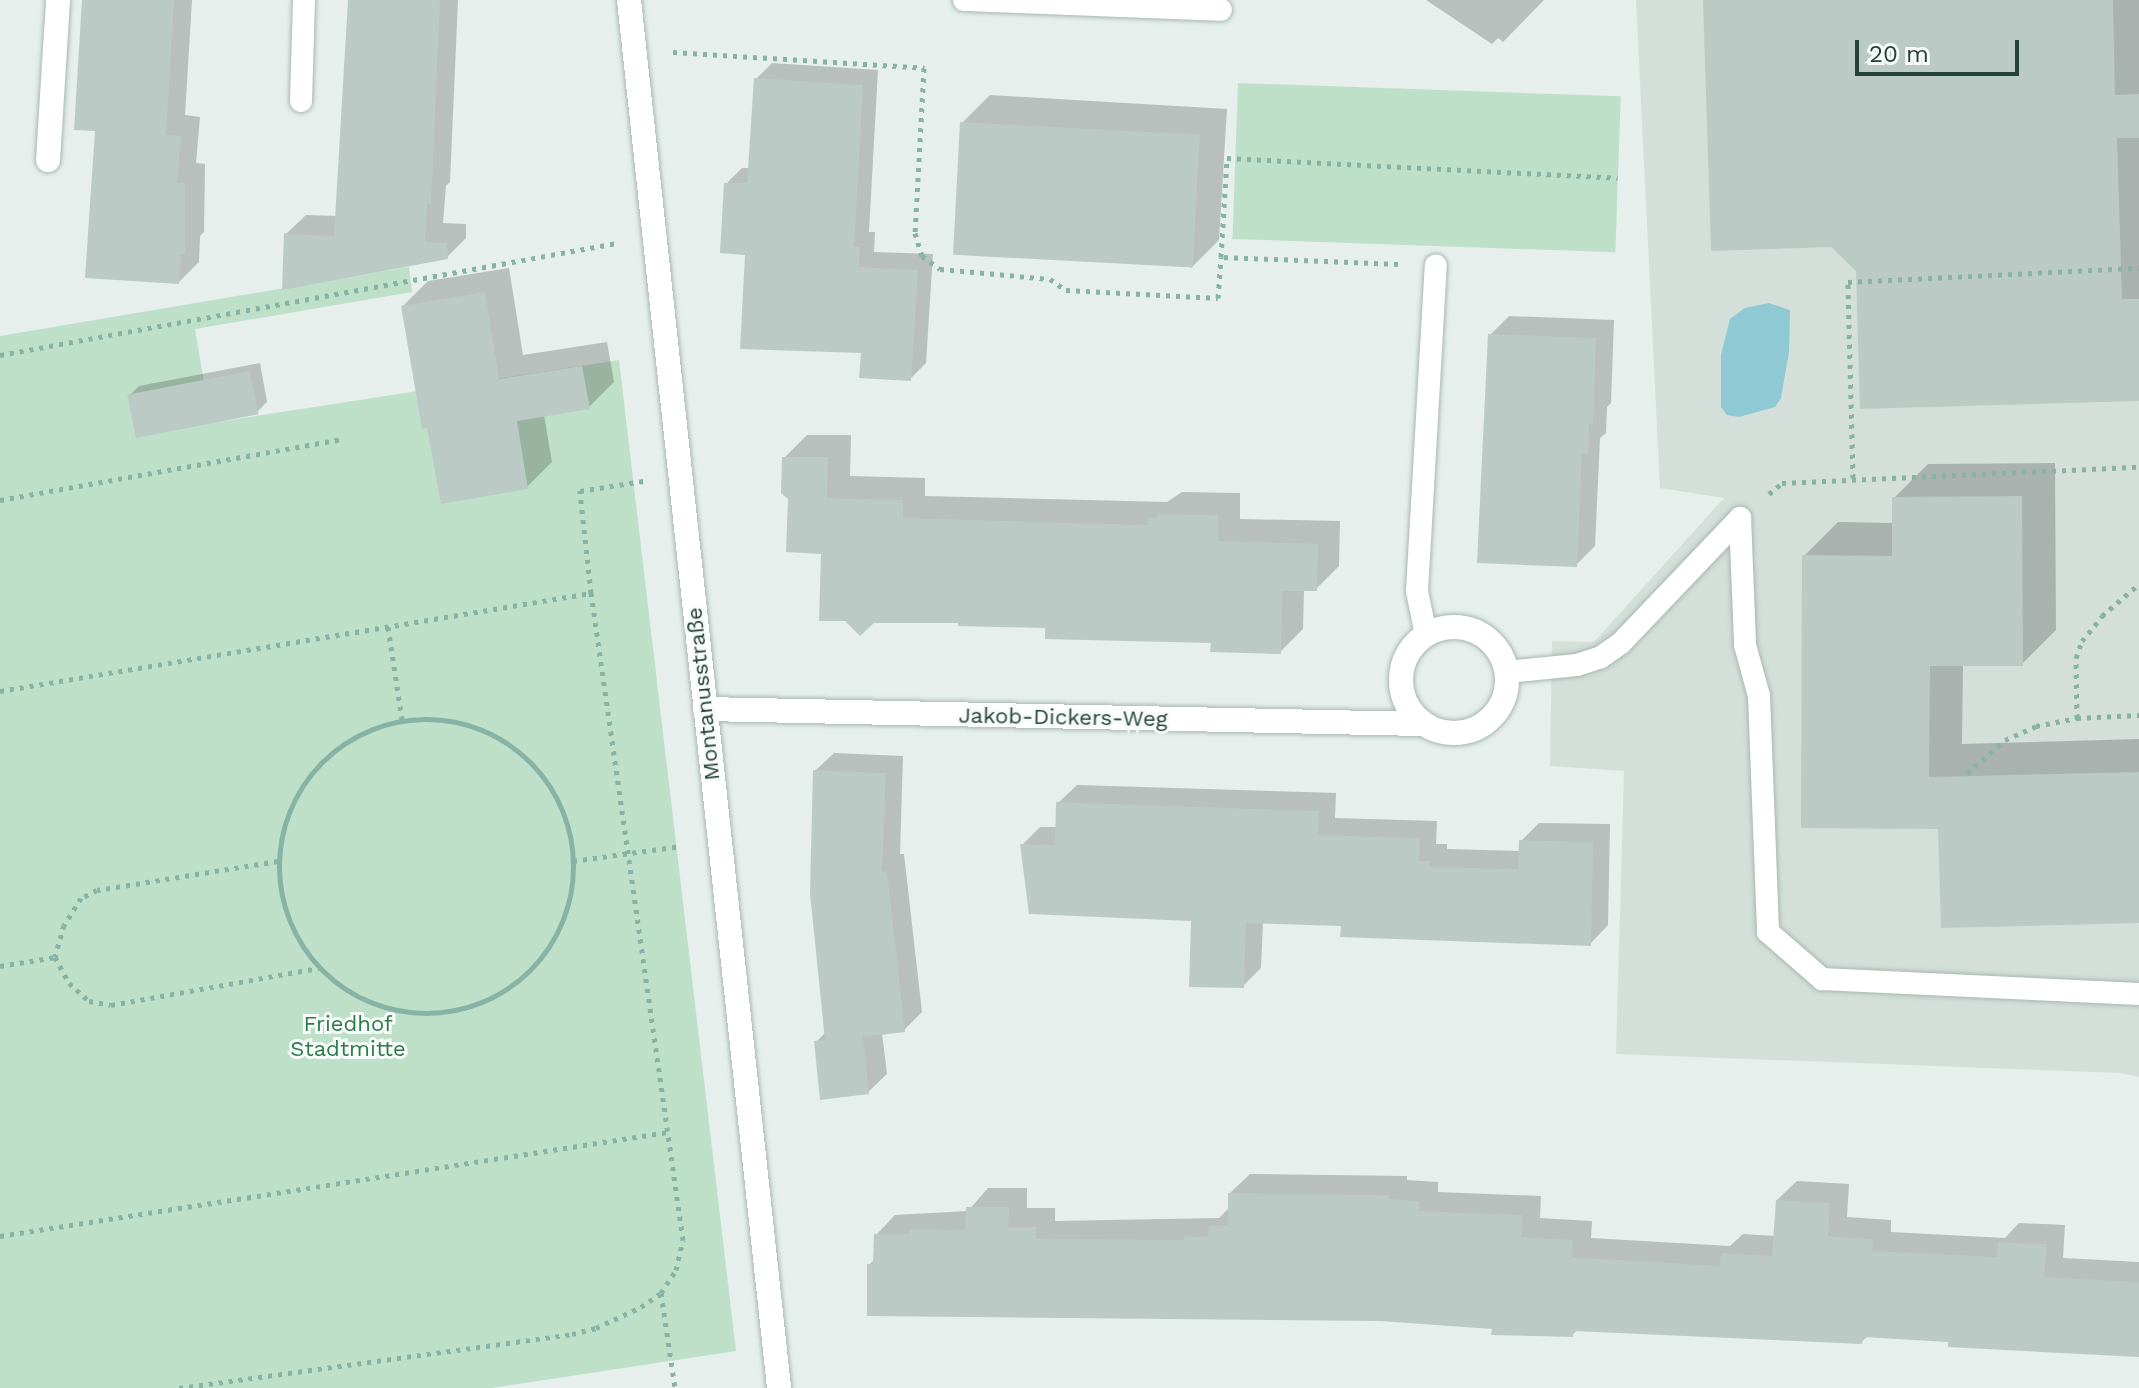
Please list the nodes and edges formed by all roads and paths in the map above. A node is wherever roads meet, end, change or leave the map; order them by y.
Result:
1 (58, 0) edge
2 (304, 0) edge
3 (629, 0) edge
4 (964, 0) edge
5 (1221, 10) dead end
6 (633, 50) junction
7 (301, 101) dead end
8 (48, 160) dead end
9 (1617, 178) dead end
10 (652, 237) junction
11 (1221, 257) junction
12 (1436, 266) joint
13 (2139, 268) edge
14 (0, 355) edge
15 (341, 439) dead end
16 (2139, 467) edge
17 (679, 476) junction
18 (1853, 478) junction
19 (0, 500) edge
20 (1740, 518) junction
21 (2139, 584) edge
22 (591, 593) junction
23 (388, 627) junction
24 (1426, 635) junction
25 (1507, 672) junction
26 (0, 691) edge
27 (705, 709) junction
28 (2139, 715) edge
29 (2077, 718) junction
30 (402, 720) junction
31 (1422, 724) junction
32 (1967, 773) dead end
33 (718, 841) junction
34 (625, 853) junction
35 (278, 861) junction
36 (573, 861) junction
37 (55, 957) junction
38 (0, 966) edge
39 (319, 968) junction
40 (2139, 994) edge
41 (668, 1132) junction
42 (0, 1236) edge
43 (661, 1293) junction
44 (179, 1388) edge
45 (675, 1388) edge
46 (779, 1388) edge

1 - 8 street
2 - 7 lane
3 - 6 street, Montanusstraße
4 - 5 lane
6 - 10 street, Montanusstraße
6 - 11 path
9 - 11 path
10 - 14 path
10 - 17 street, Montanusstraße
11 - 12 path
12 - 24 lane
13 - 18 path
15 - 19 path
16 - 18 path
17 - 22 path
17 - 27 street, Montanusstraße
18 - 20 path
20 - 25 lane
20 - 40 lane
21 - 29 path
22 - 23 path
22 - 34 path
23 - 26 path
23 - 30 path
24 - 25 street
24 - 31 street
25 - 31 street, Jakob-Dickers-Weg
27 - 31 street, Jakob-Dickers-Weg
27 - 33 street, Montanusstraße
28 - 29 path
29 - 32 path
30 - 35 path
30 - 36 path
33 - 34 path
33 - 46 street, Montanusstraße
34 - 36 path
34 - 41 path
35 - 37 path
35 - 39 path
36 - 39 path
37 - 38 path
37 - 39 path
41 - 42 path
41 - 43 path
43 - 44 path
43 - 45 path

